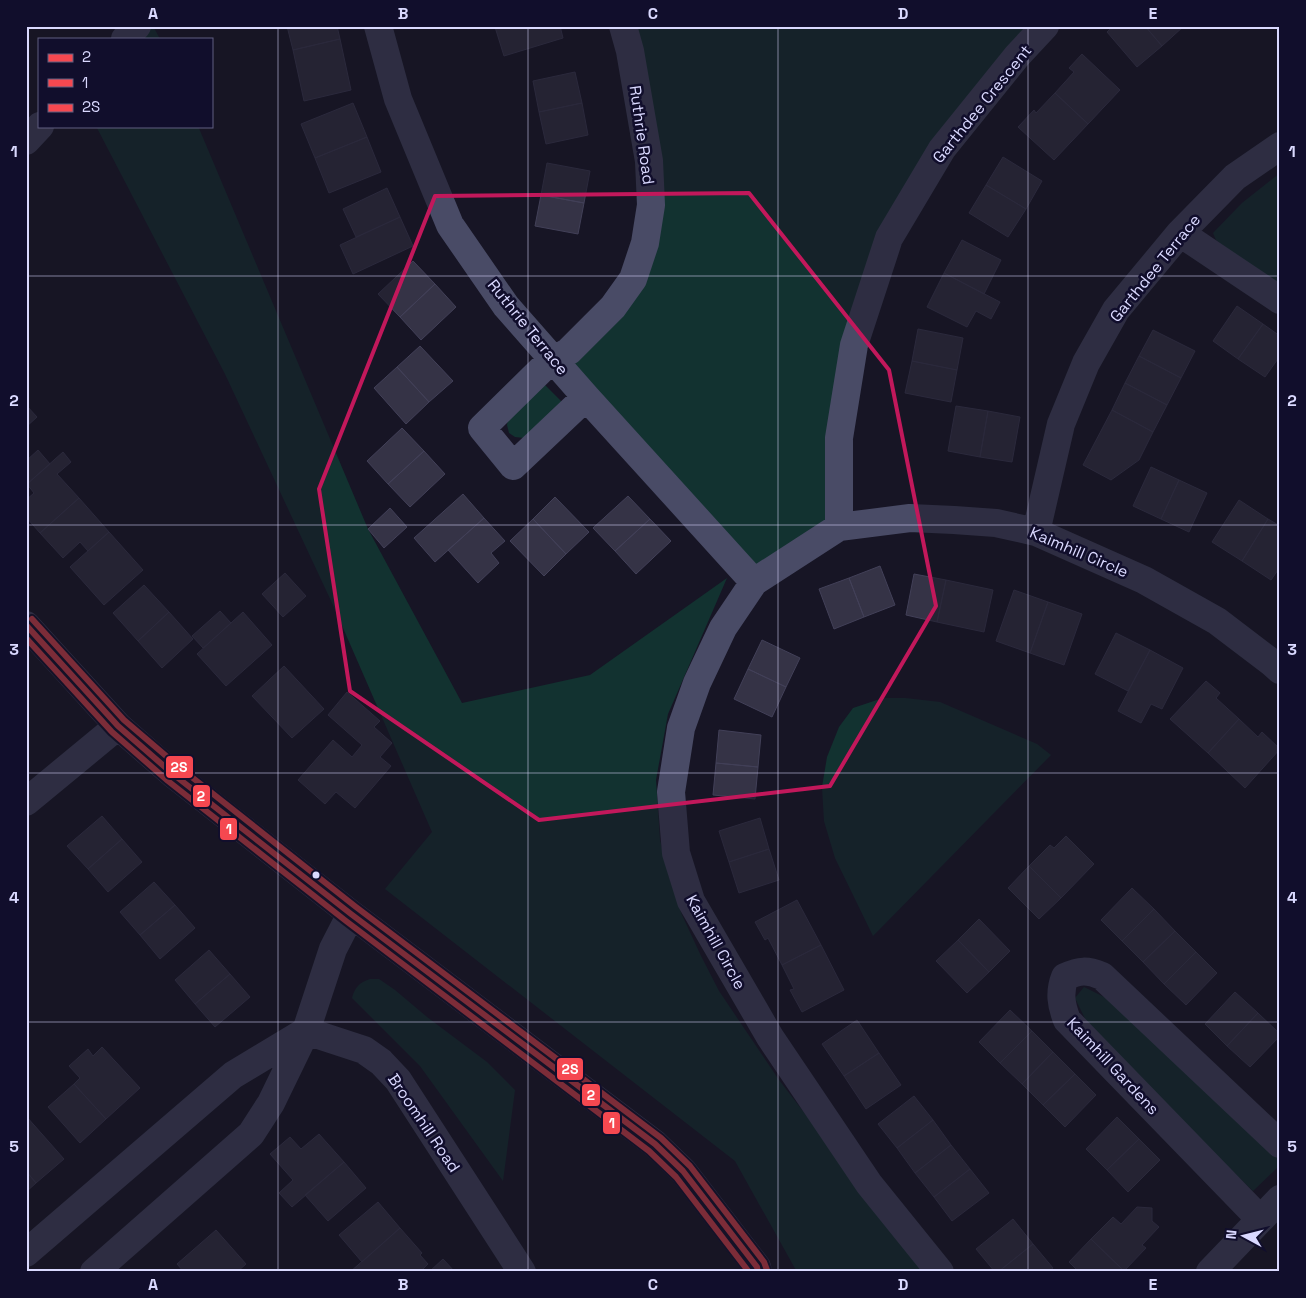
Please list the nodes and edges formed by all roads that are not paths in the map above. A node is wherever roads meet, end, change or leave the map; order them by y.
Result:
1 (378, 26) edge
2 (624, 26) edge
3 (1046, 26) edge
4 (1280, 146) edge
5 (1180, 233) junction
6 (1280, 300) edge
7 (554, 361) junction
8 (586, 398) junction
9 (839, 528) junction
10 (1036, 532) junction
11 (754, 582) junction
12 (26, 625) edge
13 (1280, 670) edge
14 (118, 726) junction
15 (26, 802) edge
16 (351, 914) junction
17 (306, 1031) junction
18 (1280, 1144) edge
19 (1280, 1199) edge
20 (1260, 1219) junction
21 (26, 1253) edge
22 (94, 1272) edge
23 (522, 1272) edge
24 (758, 1272) edge
25 (940, 1272) edge
26 (1210, 1272) edge

1 - 7 street, Ruthrie Terrace
2 - 7 street, Ruthrie Road
3 - 9 street, Garthdee Crescent
4 - 5 street, Garthdee Terrace
5 - 6 street
5 - 10 street, Garthdee Terrace
7 - 8 street, Ruthrie Terrace
7 - 8 street, Ruthrie Road
8 - 11 street, Ruthrie Terrace
9 - 10 street, Kaimhill Circle
9 - 11 street, Kaimhill Circle
10 - 13 street, Kaimhill Circle
11 - 25 street, Kaimhill Circle
12 - 14 street
14 - 15 street
14 - 16 street
16 - 17 street
16 - 24 street
17 - 21 street
17 - 22 street
17 - 23 street, Broomhill Road
18 - 20 street, Kaimhill Gardens
19 - 20 street
20 - 26 street

